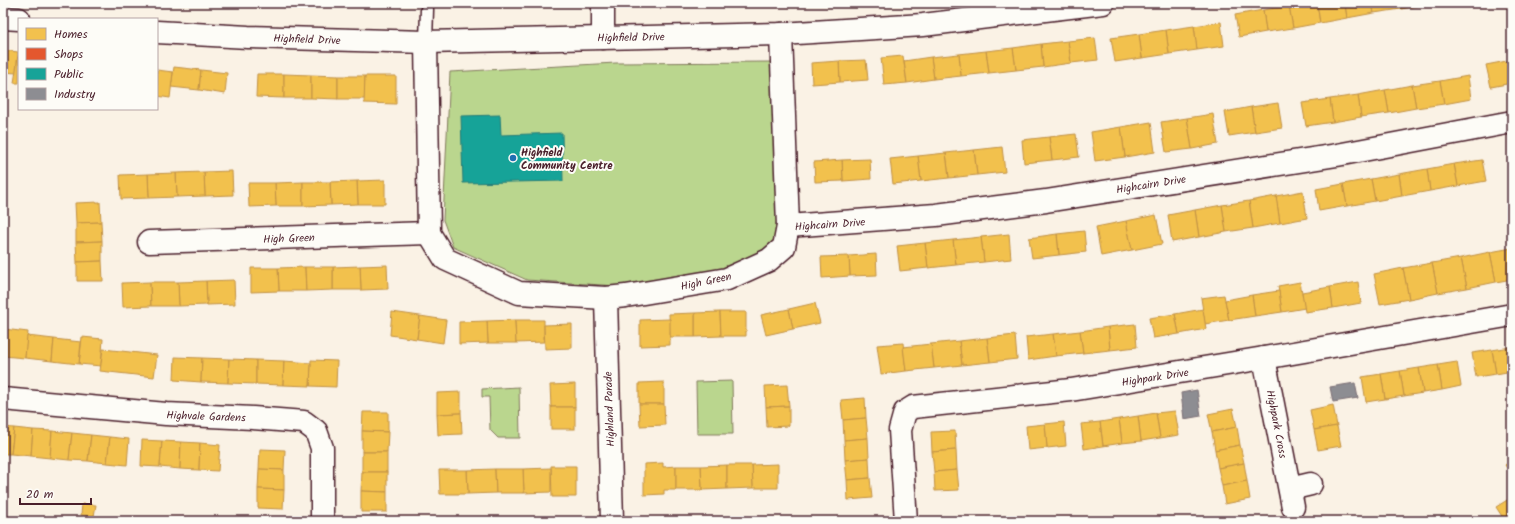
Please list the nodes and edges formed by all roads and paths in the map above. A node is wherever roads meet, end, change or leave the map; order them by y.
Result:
1 (603, 3) edge
2 (1103, 3) edge
3 (427, 8) dead end
4 (3, 18) edge
5 (18, 19) edge
6 (158, 32) edge
7 (781, 34) junction
8 (603, 38) junction
9 (426, 42) junction
10 (1512, 122) edge
11 (788, 226) junction
12 (429, 233) junction
13 (149, 242) dead end
14 (606, 298) junction
15 (1512, 315) edge
16 (1264, 358) junction
17 (3, 399) edge
18 (1311, 484) dead end
19 (322, 521) edge
20 (612, 521) edge
21 (906, 521) edge

1 - 8 street
2 - 7 street, Highfield Drive
3 - 9 lane
4 - 5 street
6 - 9 street, Highfield Drive
7 - 8 street, Highfield Drive
7 - 11 street, High Green
8 - 9 street, Highfield Drive
9 - 12 street
10 - 11 street, Highcairn Drive
11 - 14 street, High Green
12 - 13 street, High Green
12 - 14 street, High Green
14 - 20 street, Highland Parade
15 - 16 street, Highpark Drive
16 - 18 street, Highpark Cross
16 - 21 street, Highpark Drive
17 - 19 street, Highvale Gardens

